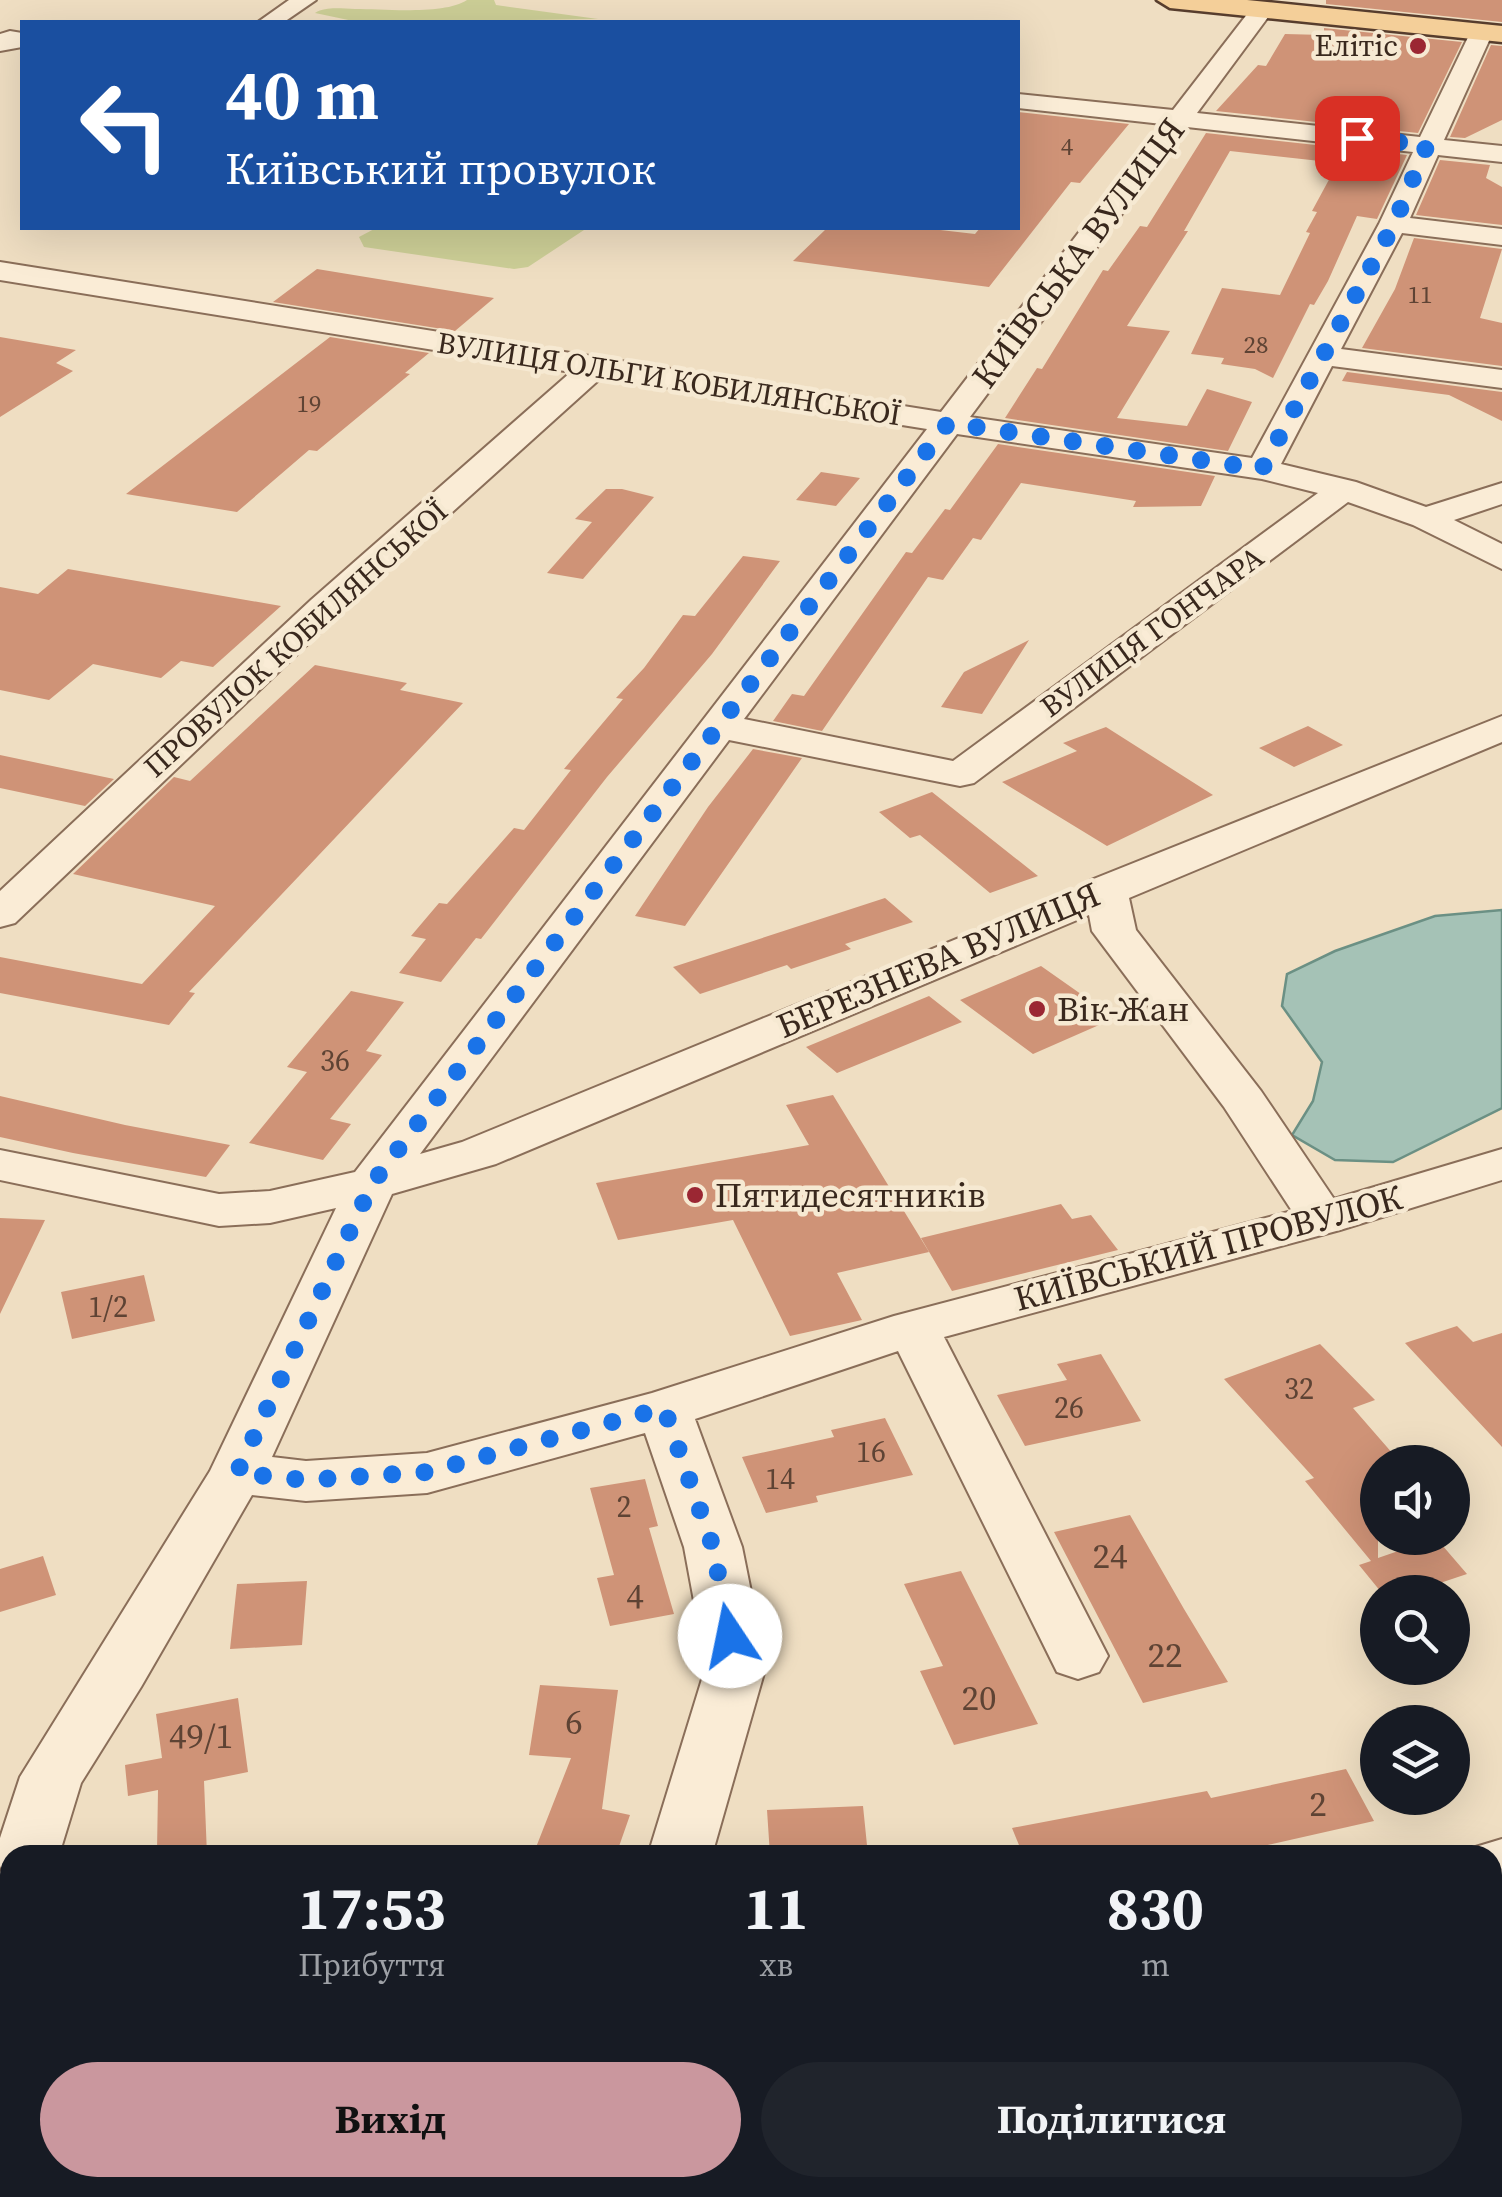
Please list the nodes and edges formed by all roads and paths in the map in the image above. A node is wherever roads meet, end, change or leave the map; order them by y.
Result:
1 (306, 0) edge
2 (1170, 0) edge
3 (1262, 10) junction
4 (272, 20) edge
5 (1491, 33) edge
6 (1020, 101) edge
7 (1181, 119) junction
8 (1427, 145) junction
9 (1502, 154) edge
10 (1394, 224) junction
11 (1502, 236) edge
12 (0, 271) edge
13 (1326, 356) junction
14 (594, 367) junction
15 (1502, 379) edge
16 (948, 423) junction
17 (1262, 469) junction
18 (1344, 490) junction
19 (1502, 493) edge
20 (1425, 518) junction
21 (1502, 558) edge
22 (719, 726) junction
23 (1502, 728) edge
24 (1106, 890) junction
25 (0, 914) edge
26 (1502, 1164) edge
27 (0, 1165) edge
28 (372, 1184) junction
29 (1322, 1220) junction
30 (912, 1328) junction
31 (664, 1408) junction
32 (237, 1473) junction
33 (1078, 1656) dead end
34 (30, 1845) edge
35 (683, 1845) edge

1 - 4 street
2 - 3 main road
3 - 5 main road
3 - 7 street, КИЇВСЬКА ВУЛИЦЯ
5 - 8 street
6 - 7 street
7 - 8 street
7 - 16 street, КИЇВСЬКА ВУЛИЦЯ
8 - 9 street
8 - 10 street
10 - 11 street
10 - 13 street
12 - 14 street, ВУЛИЦЯ ОЛЬГИ КОБИЛЯНСЬКОЇ
13 - 15 street
13 - 17 street
14 - 16 street, ВУЛИЦЯ ОЛЬГИ КОБИЛЯНСЬКОЇ
14 - 25 street, ПРОВУЛОК КОБИЛЯНСЬКОЇ
16 - 17 street, ВУЛИЦЯ ОЛЬГИ КОБИЛЯНСЬКОЇ
16 - 22 street, КИЇВСЬКА ВУЛИЦЯ
17 - 18 street, ВУЛИЦЯ ОЛЬГИ КОБИЛЯНСЬКОЇ
18 - 20 street, ВУЛИЦЯ ОЛЬГИ КОБИЛЯНСЬКОЇ
18 - 22 street, ВУЛИЦЯ ГОНЧАРА
19 - 20 street
20 - 21 street, ВУЛИЦЯ ОЛЬГИ КОБИЛЯНСЬКОЇ
22 - 28 street, КИЇВСЬКА ВУЛИЦЯ
23 - 24 street, БЕРЕЗНЕВА ВУЛИЦЯ
24 - 28 street, БЕРЕЗНЕВА ВУЛИЦЯ
24 - 29 street
26 - 29 street, КИЇВСЬКИЙ ПРОВУЛОК
27 - 28 street, БЕРЕЗНЕВА ВУЛИЦЯ
28 - 32 street, КИЇВСЬКА ВУЛИЦЯ
29 - 30 street, КИЇВСЬКИЙ ПРОВУЛОК
30 - 31 street, КИЇВСЬКИЙ ПРОВУЛОК
30 - 33 street
31 - 32 street, КИЇВСЬКИЙ ПРОВУЛОК
31 - 35 street
32 - 34 street, КИЇВСЬКА ВУЛИЦЯ

